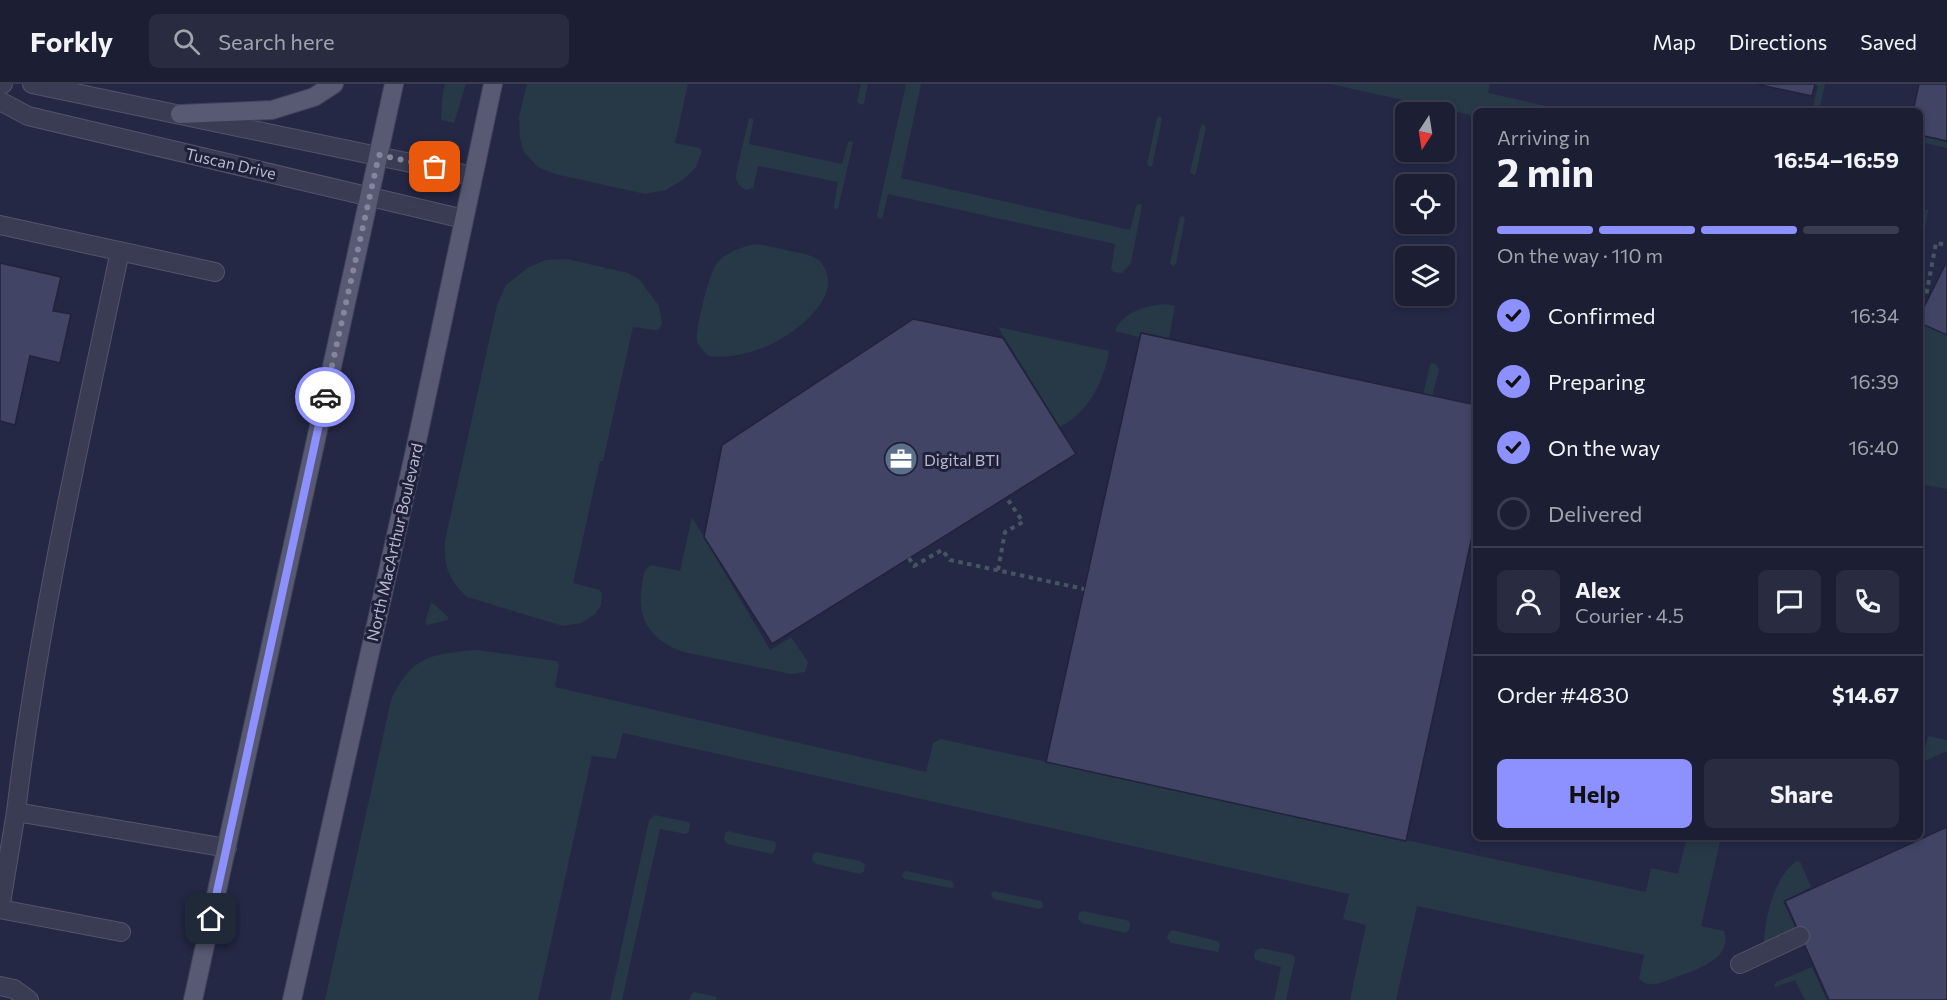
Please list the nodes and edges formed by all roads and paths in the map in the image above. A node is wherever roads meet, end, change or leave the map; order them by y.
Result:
1 (32, 84) edge
2 (334, 84) edge
3 (394, 84) edge
4 (493, 84) edge
5 (0, 101) edge
6 (180, 114) junction
7 (379, 155) junction
8 (473, 176) junction
9 (369, 196) junction
10 (464, 219) junction
11 (0, 225) edge
12 (1947, 245) edge
13 (120, 251) junction
14 (215, 272) dead end
15 (1923, 295) edge
16 (1006, 497) dead end
17 (909, 558) dead end
18 (998, 570) junction
19 (1084, 589) dead end
20 (16, 812) junction
21 (227, 848) junction
22 (0, 909) edge
23 (121, 932) dead end
24 (1800, 936) dead end
25 (1740, 964) dead end
26 (0, 986) edge
27 (29, 1000) edge
28 (193, 1000) edge
29 (292, 1000) edge

1 - 6 street
2 - 6 main road
3 - 7 main road
4 - 8 main road, North MacArthur Boulevard
5 - 9 street, Tuscan Drive
6 - 7 street
7 - 8 street
7 - 9 main road
8 - 10 main road, North MacArthur Boulevard
9 - 10 street, Tuscan Drive
9 - 21 main road
10 - 29 main road, North MacArthur Boulevard
11 - 13 street
12 - 15 path
13 - 14 street
13 - 20 street
16 - 18 path
17 - 18 path
18 - 19 path
20 - 21 street
20 - 22 street
21 - 28 main road
22 - 23 street
24 - 25 street
26 - 27 street

